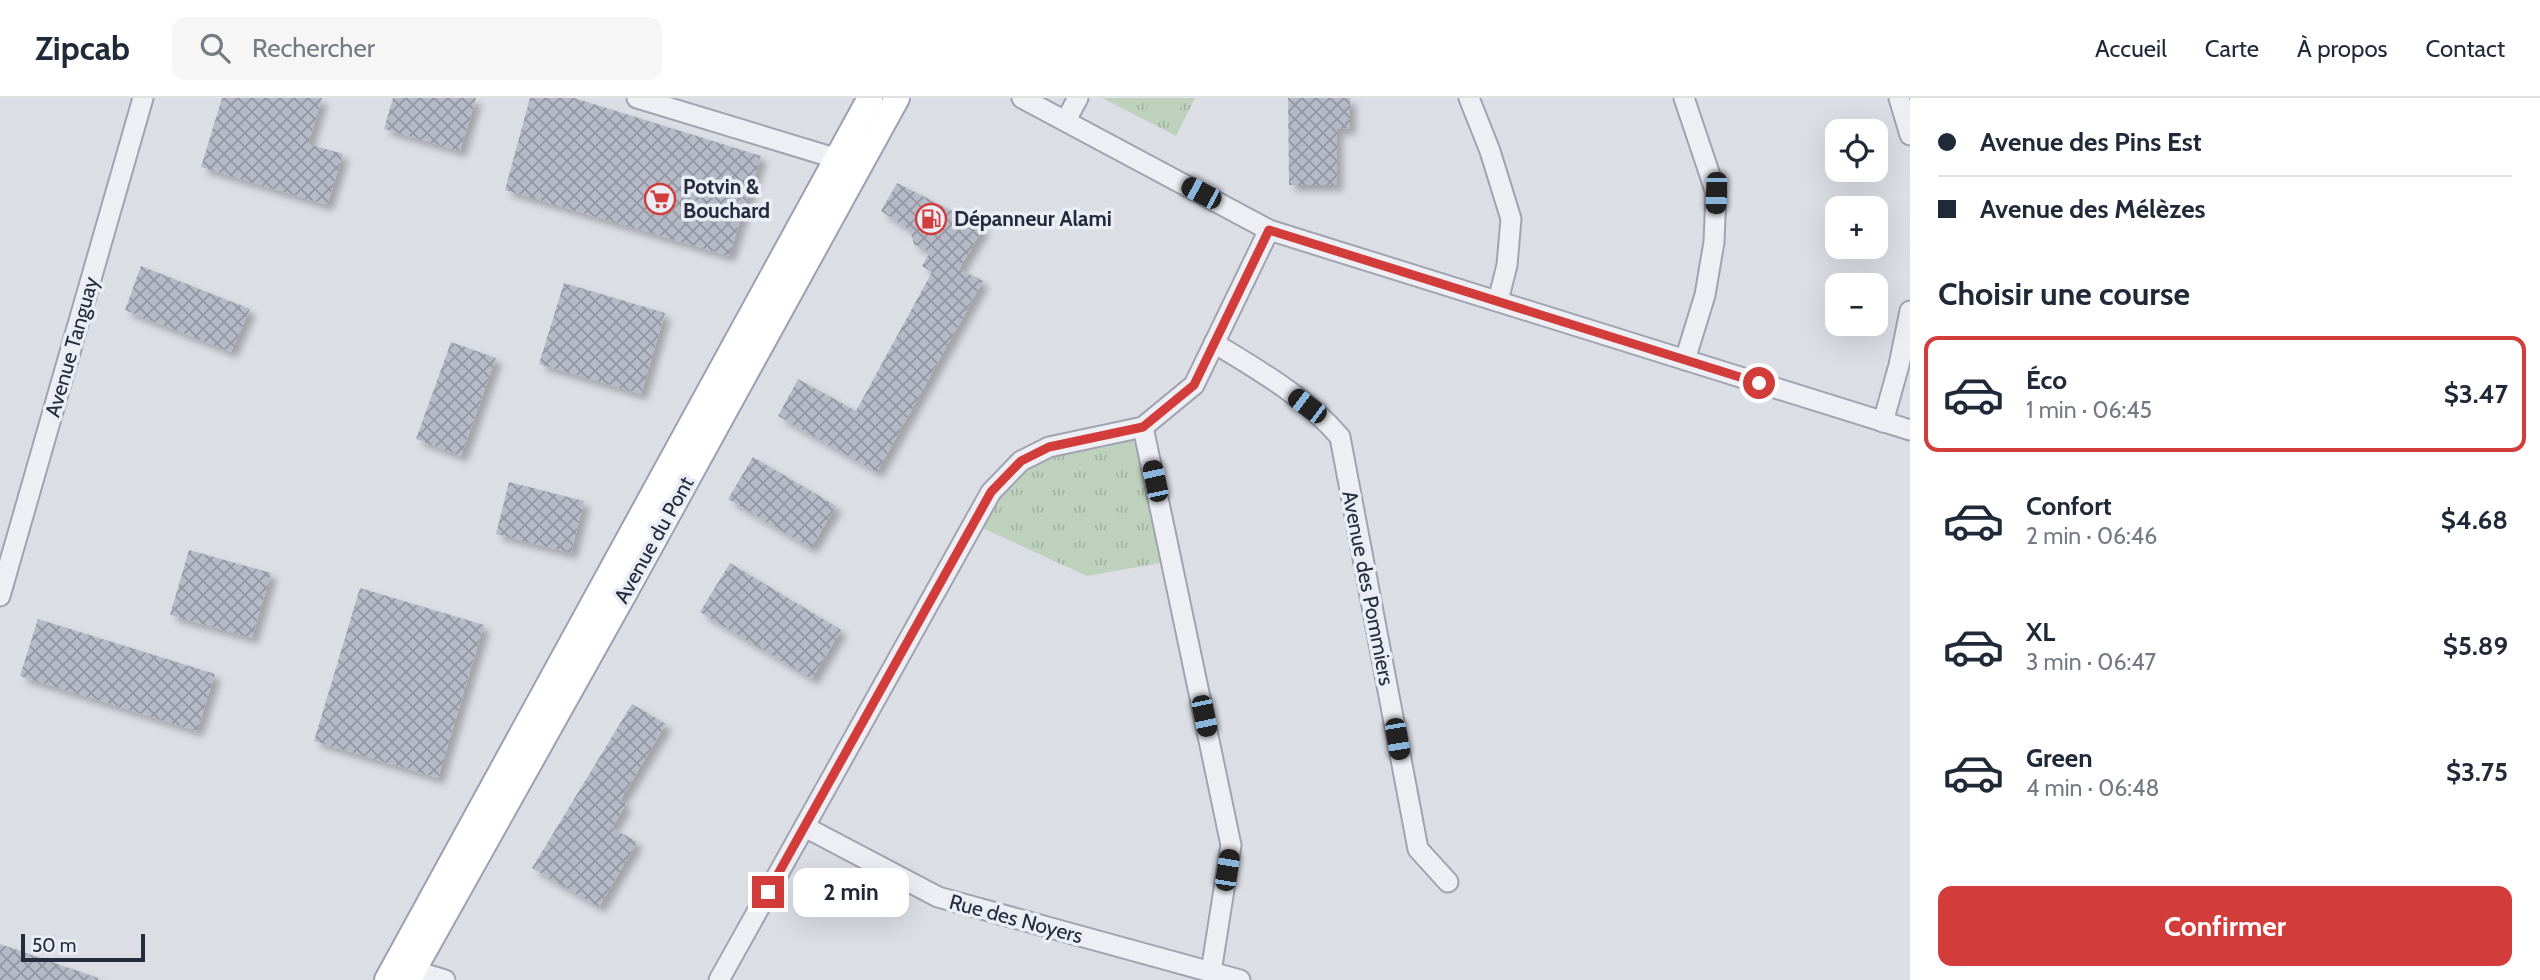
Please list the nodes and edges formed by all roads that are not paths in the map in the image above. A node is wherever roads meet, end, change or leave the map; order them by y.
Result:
1 (143, 98) edge
2 (637, 98) edge
3 (870, 98) edge
4 (897, 98) edge
5 (1022, 98) edge
6 (1078, 98) edge
7 (1469, 98) edge
8 (1684, 98) edge
9 (1899, 98) edge
10 (1066, 120) junction
11 (1910, 135) edge
12 (838, 159) junction
13 (1269, 230) junction
14 (1498, 301) junction
15 (1910, 311) edge
16 (1214, 343) junction
17 (1685, 360) junction
18 (1883, 422) junction
19 (1143, 427) junction
20 (1910, 430) edge
21 (0, 596) edge
22 (805, 827) junction
23 (1448, 882) dead end
24 (1211, 972) junction
25 (401, 974) edge
26 (445, 980) edge
27 (719, 980) edge
28 (1240, 980) edge

1 - 21 street, Avenue Tanguay
2 - 12 street
3 - 12 main road, Avenue du Pont
4 - 25 main road, Avenue du Pont
5 - 10 street
6 - 10 street
7 - 14 street
8 - 17 street
9 - 11 street
10 - 13 street
12 - 25 main road, Avenue du Pont
13 - 14 street
13 - 16 street
14 - 17 street
15 - 18 street
16 - 19 street
16 - 23 street, Avenue des Pommiers
17 - 18 street
18 - 20 street
19 - 22 street
19 - 24 street
22 - 24 street, Rue des Noyers
22 - 27 street
24 - 28 street, Rue des Noyers
25 - 26 street

